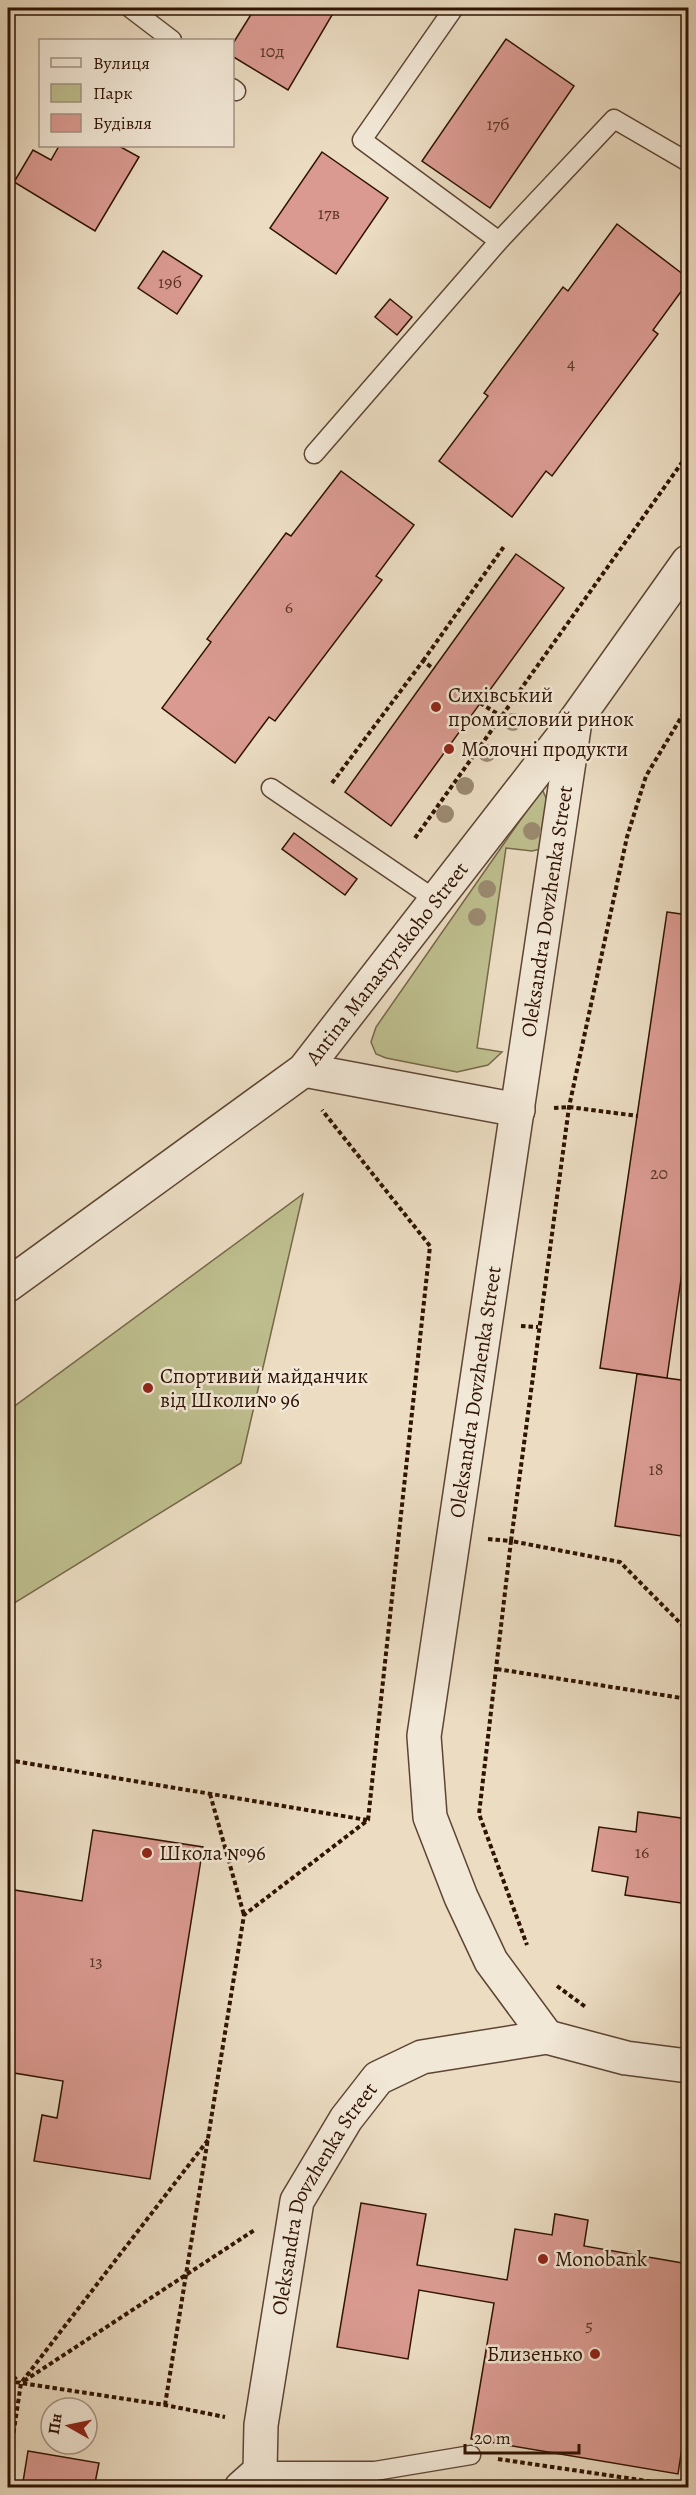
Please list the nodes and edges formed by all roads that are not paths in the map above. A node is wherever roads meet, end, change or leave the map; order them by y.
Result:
1 (130, 8) edge
2 (454, 8) edge
3 (171, 39) edge
4 (688, 162) edge
5 (499, 242) junction
6 (314, 454) dead end
7 (688, 562) edge
8 (575, 721) junction
9 (271, 788) dead end
10 (436, 900) junction
11 (304, 1070) junction
12 (518, 1110) junction
13 (8, 1285) edge
14 (547, 2037) junction
15 (688, 2066) edge
16 (471, 2455) road end
17 (251, 2479) edge

1 - 3 lane
2 - 5 lane
4 - 5 lane
5 - 6 lane
7 - 8 street, Antina Manastyrskoho Street
8 - 10 street, Antina Manastyrskoho Street
8 - 12 street, Oleksandra Dovzhenka Street
9 - 10 lane
10 - 11 street, Antina Manastyrskoho Street
11 - 12 street
11 - 13 street, Antina Manastyrskoho Street
12 - 14 street, Oleksandra Dovzhenka Street
14 - 15 street, Oleksandra Dovzhenka Street
14 - 17 street, Oleksandra Dovzhenka Street
16 - 17 lane

